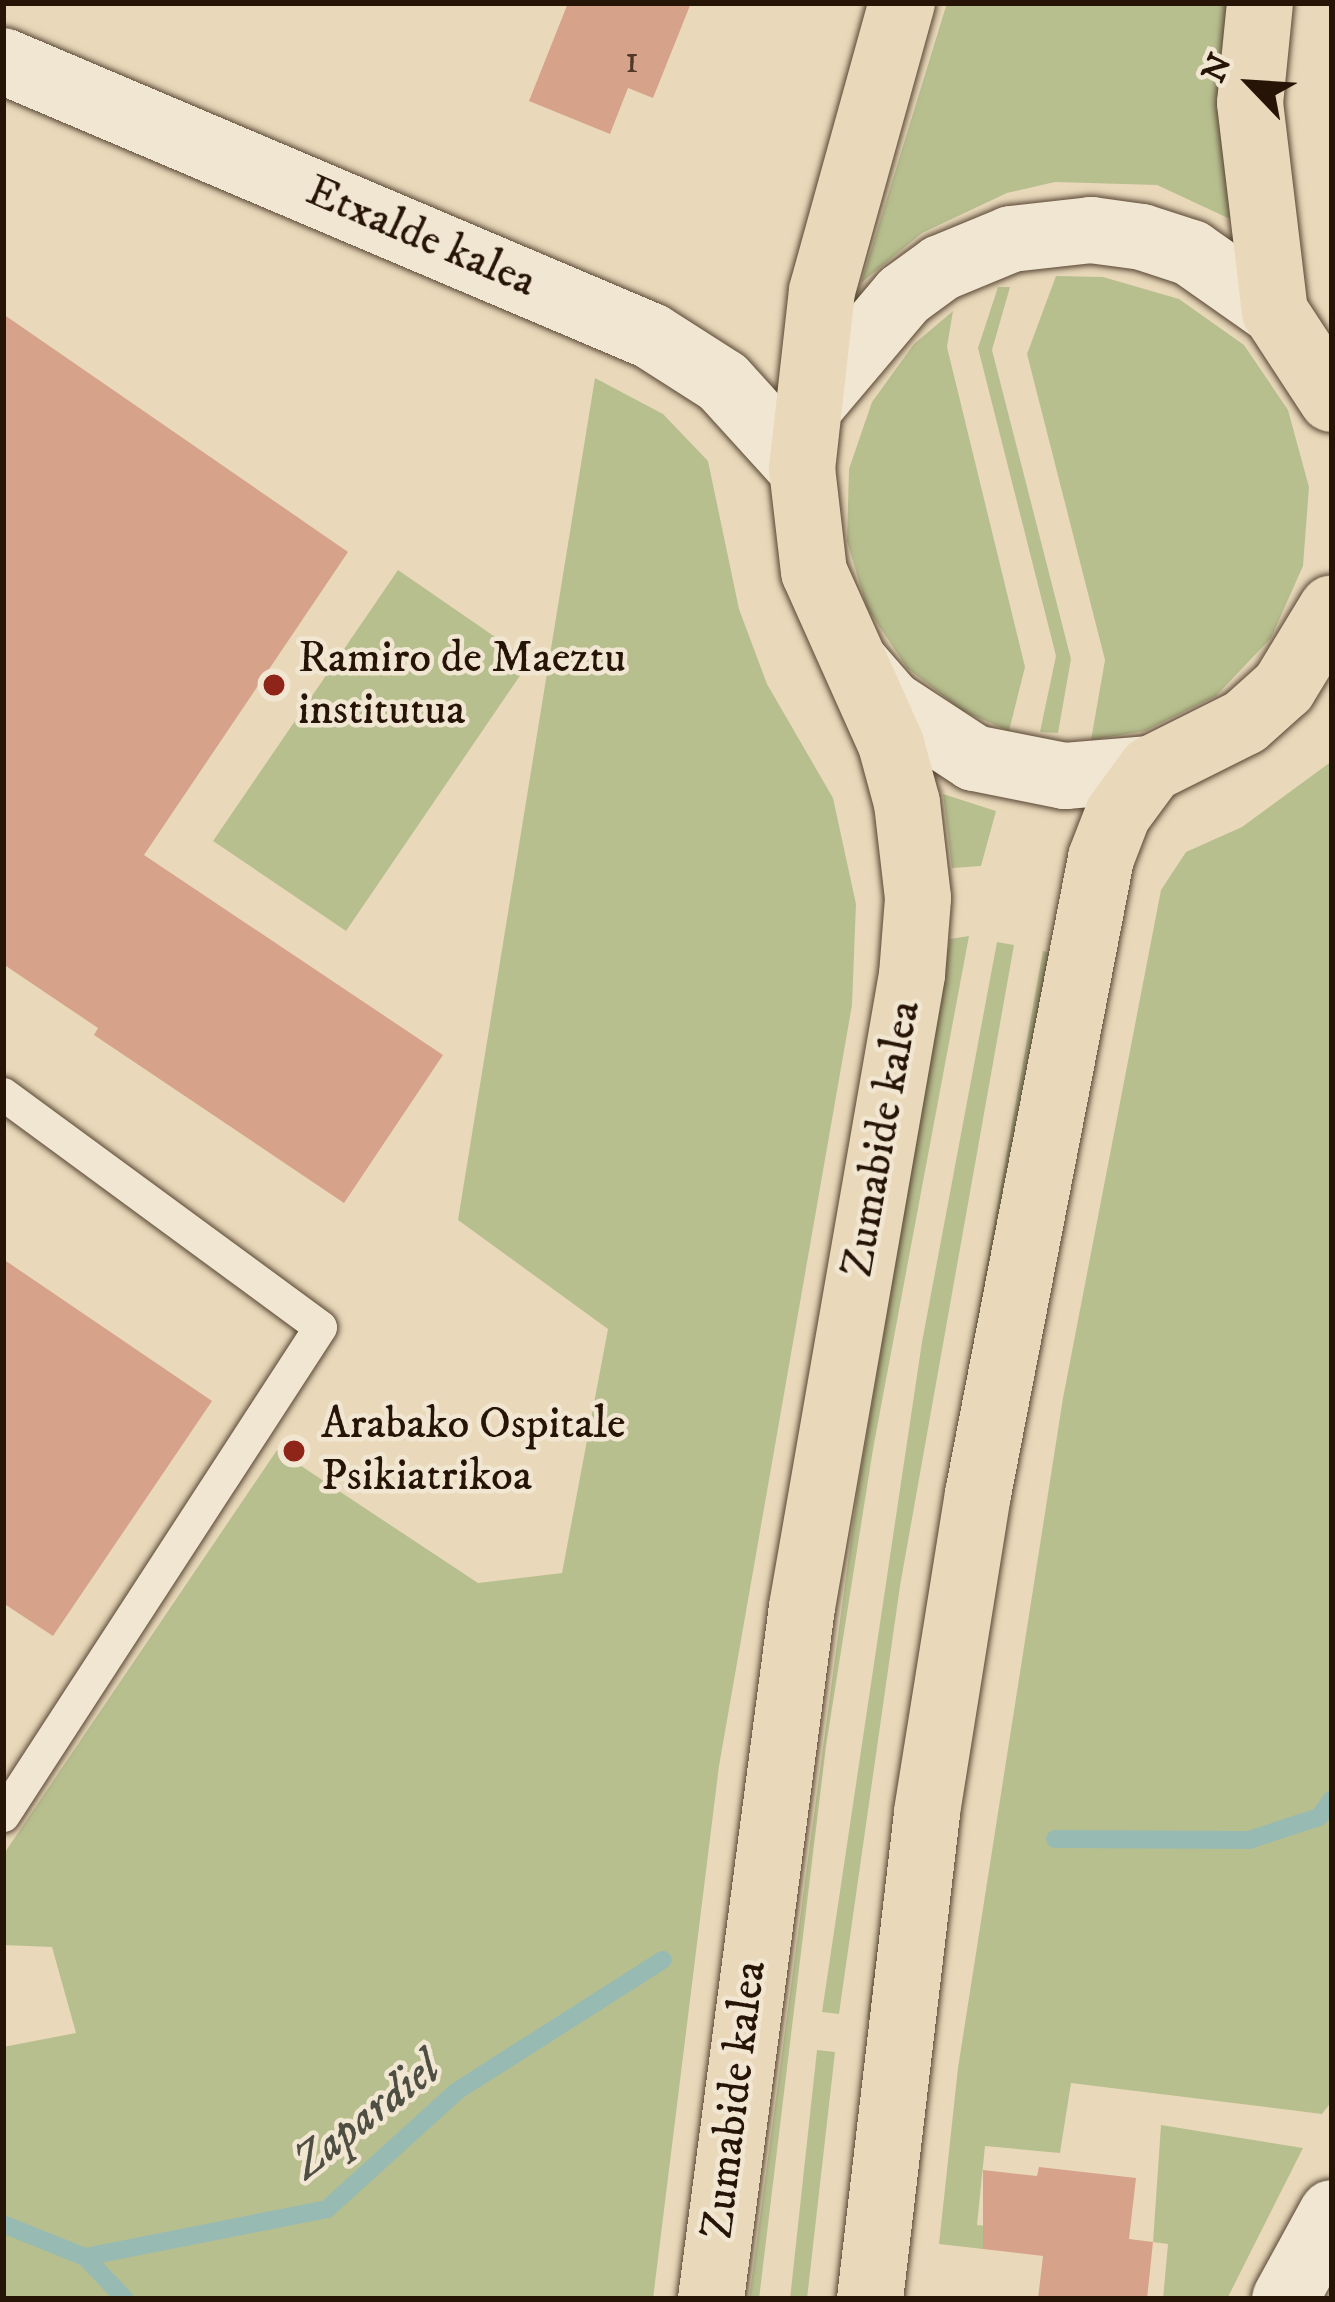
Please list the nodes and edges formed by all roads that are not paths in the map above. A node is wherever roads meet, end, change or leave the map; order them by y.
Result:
1 (902, 3) edge
2 (1260, 3) edge
3 (3, 61) edge
4 (1275, 312) junction
5 (1332, 399) edge
6 (804, 440) junction
7 (1332, 608) edge
8 (857, 665) junction
9 (1150, 769) junction
10 (3, 1094) edge
11 (3, 1815) edge
12 (1332, 2213) edge
13 (711, 2299) edge
14 (870, 2299) edge
15 (1285, 2299) edge

1 - 6 main road, Zumabide kalea
2 - 4 main road
3 - 6 street, Etxalde kalea
4 - 5 main road
4 - 6 street
6 - 8 main road, Zumabide kalea
7 - 9 main road
8 - 9 street
8 - 13 main road, Zumabide kalea
9 - 14 main road
10 - 11 lane
12 - 15 street

